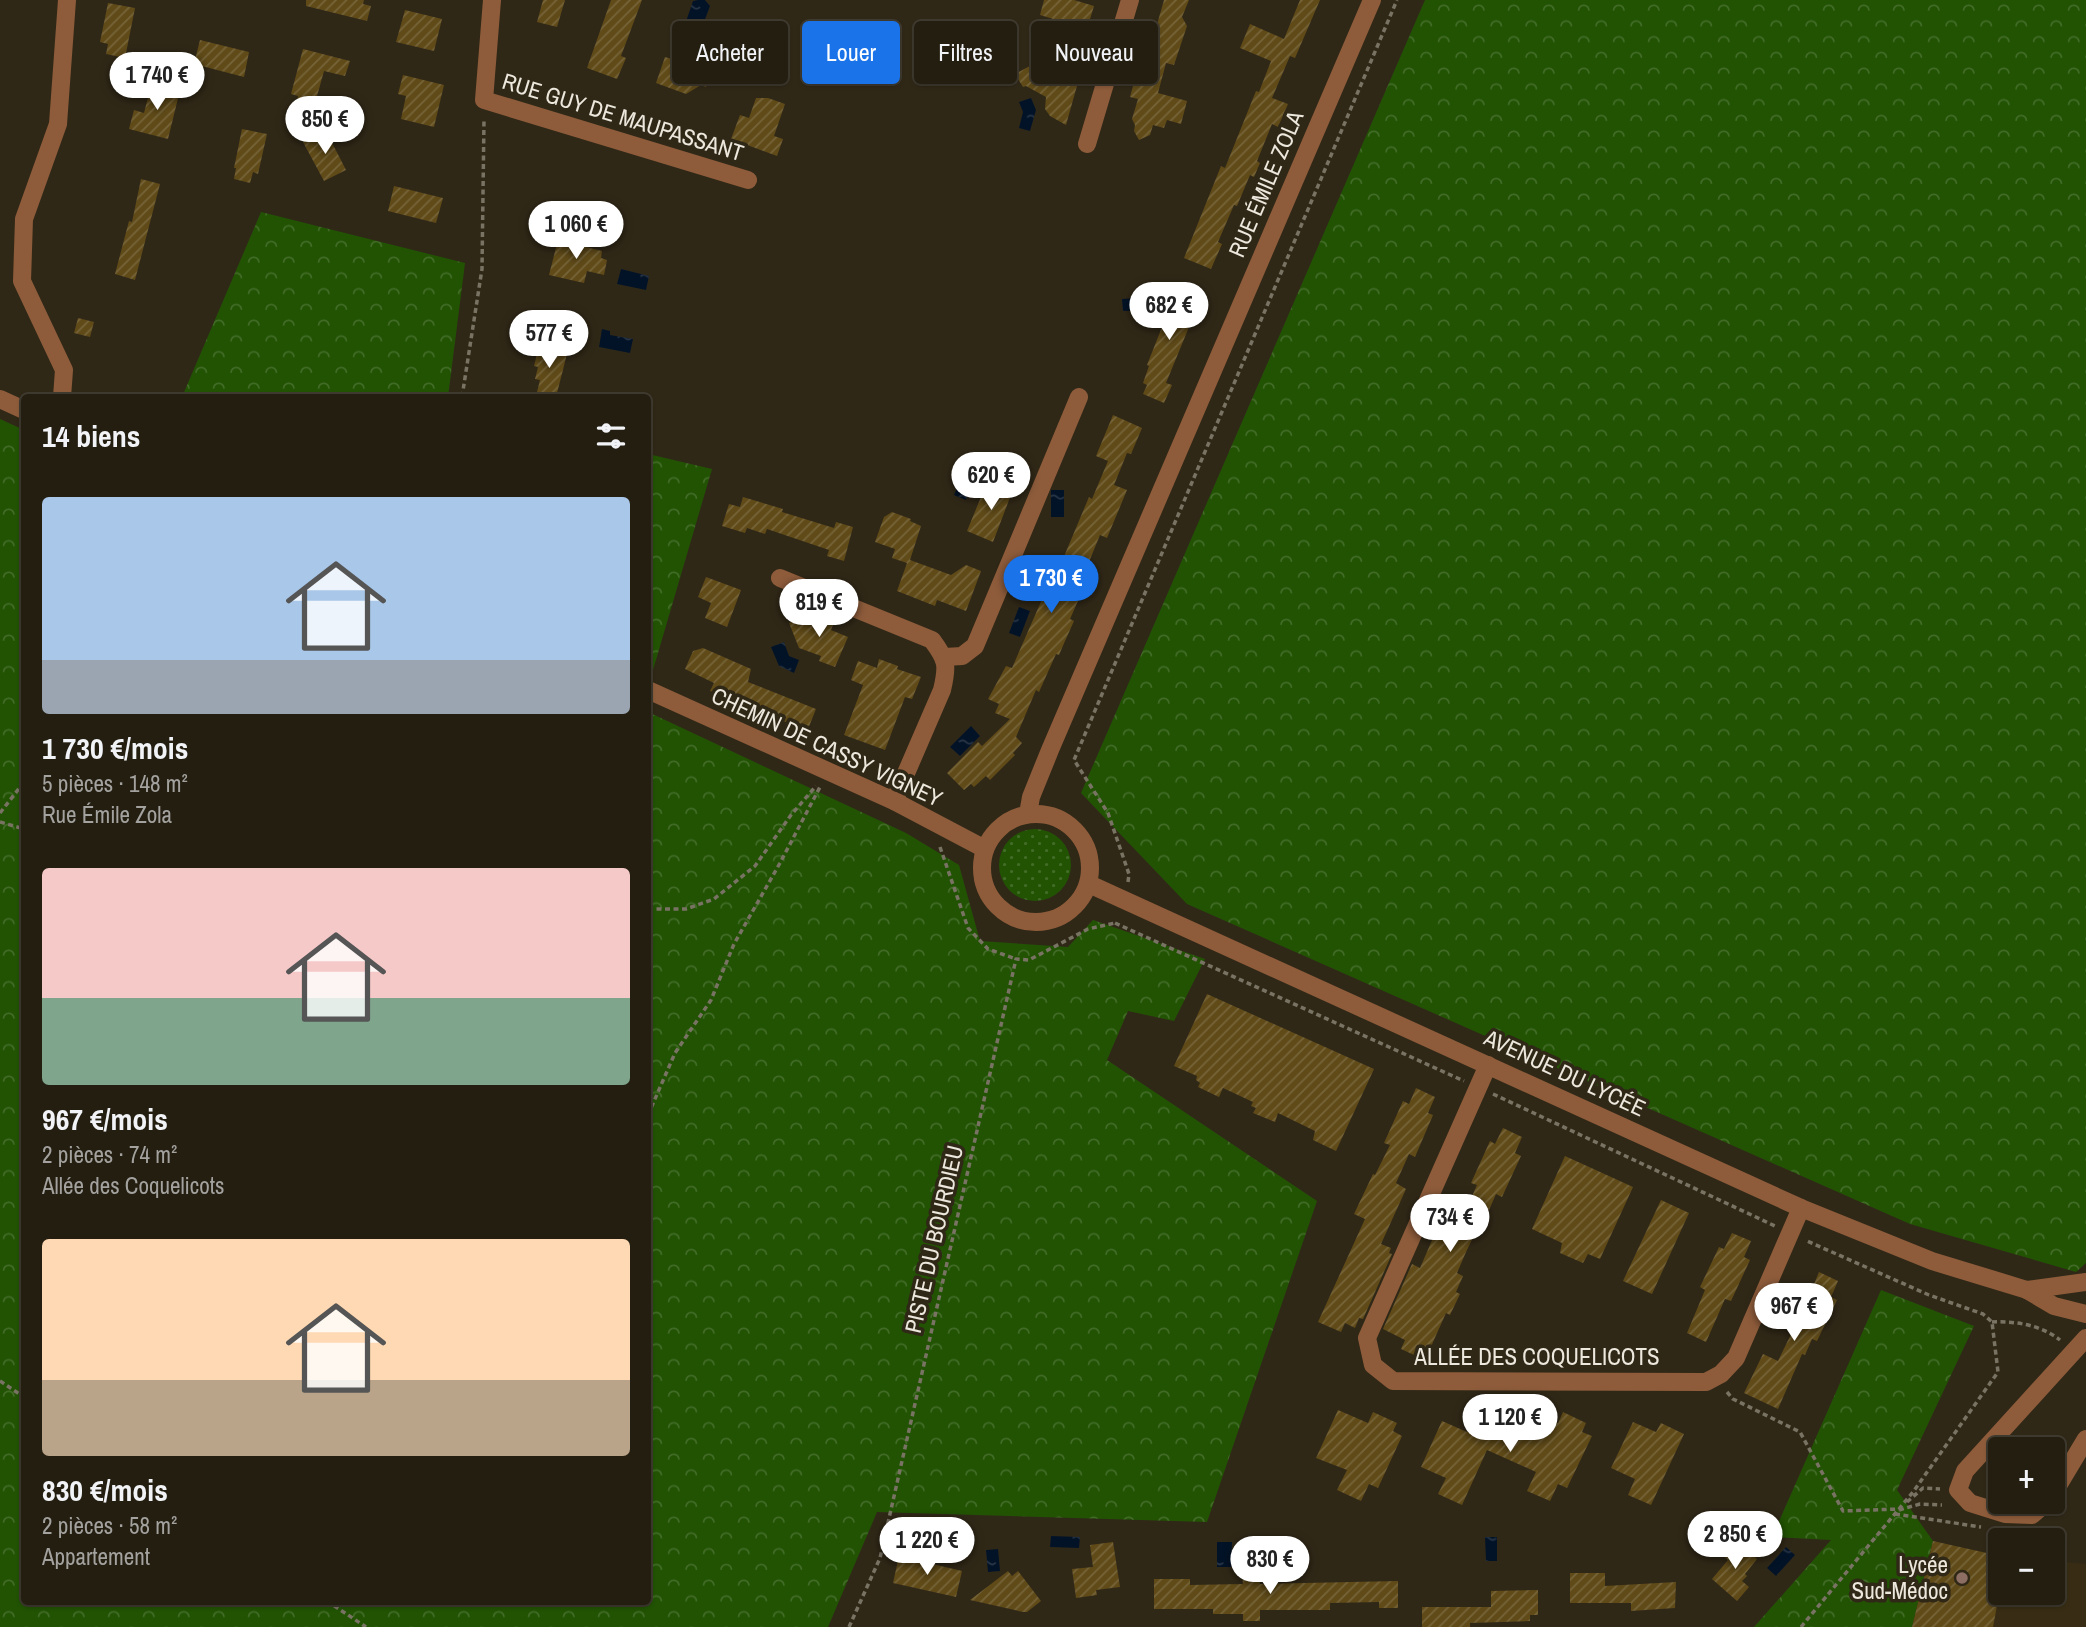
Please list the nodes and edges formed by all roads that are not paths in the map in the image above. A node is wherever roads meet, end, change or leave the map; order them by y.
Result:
1 (67, 0) edge
2 (492, 0) edge
3 (1129, 0) edge
4 (1372, 0) edge
5 (1087, 144) dead end
6 (748, 180) dead end
7 (62, 394) edge
8 (1079, 397) dead end
9 (0, 399) edge
10 (21, 409) edge
11 (780, 578) dead end
12 (945, 657) junction
13 (651, 691) edge
14 (894, 801) junction
15 (1028, 814) junction
16 (985, 849) junction
17 (1089, 884) junction
18 (1488, 1065) junction
19 (1801, 1209) junction
20 (2086, 1282) edge
21 (2027, 1290) junction
22 (2086, 1314) edge
23 (2086, 1338) edge
24 (1996, 1437) edge
25 (2086, 1439) edge
26 (1988, 1446) edge
27 (2065, 1474) edge
28 (1988, 1509) edge
29 (2005, 1514) edge
30 (2033, 1514) edge

1 - 7 street
2 - 6 street, RUE GUY DE MAUPASSANT
3 - 5 street
4 - 15 street, RUE ÉMILE ZOLA
8 - 12 street
9 - 10 street
11 - 12 street
12 - 14 street
13 - 14 street, CHEMIN DE CASSY VIGNEY
14 - 16 street, CHEMIN DE CASSY VIGNEY
15 - 16 street
15 - 17 street
16 - 17 street
17 - 18 street, AVENUE DU LYCÉE
18 - 19 street, AVENUE DU LYCÉE
18 - 19 street, ALLÉE DES COQUELICOTS
19 - 21 street, AVENUE DU LYCÉE
20 - 21 street, AVENUE DU LYCÉE
21 - 22 street, AVENUE DU LYCÉE
23 - 24 street
25 - 27 street
26 - 28 street
29 - 30 street

